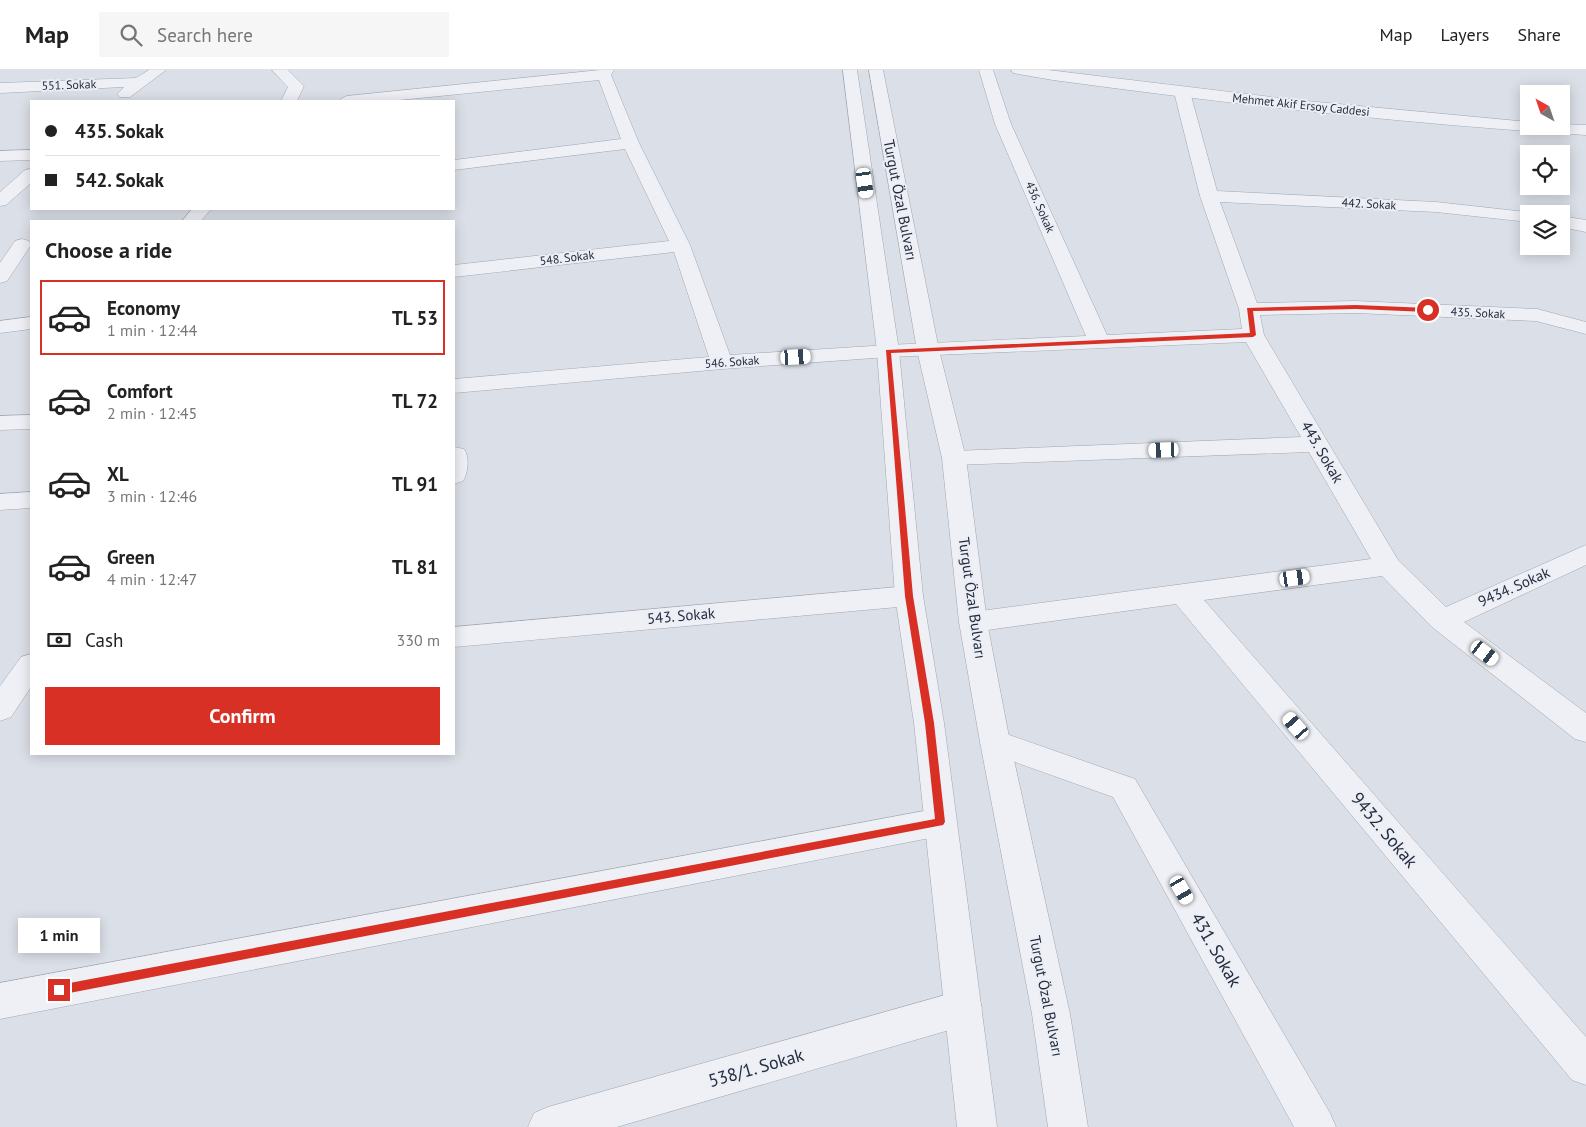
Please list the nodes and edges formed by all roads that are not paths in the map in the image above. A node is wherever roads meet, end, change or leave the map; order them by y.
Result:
1 (159, 70) edge
2 (279, 70) edge
3 (850, 70) edge
4 (876, 70) edge
5 (986, 70) edge
6 (1018, 70) edge
7 (606, 72) edge
8 (139, 82) junction
9 (0, 88) edge
10 (1182, 92) junction
11 (117, 100) edge
12 (289, 100) edge
13 (356, 100) edge
14 (1586, 130) edge
15 (631, 143) junction
16 (30, 155) edge
17 (0, 156) edge
18 (455, 165) edge
19 (30, 175) edge
20 (1209, 196) junction
21 (0, 201) edge
22 (201, 210) edge
23 (1520, 215) edge
24 (191, 220) edge
25 (1570, 223) edge
26 (1586, 226) edge
27 (681, 244) junction
28 (27, 245) edge
29 (0, 247) edge
30 (455, 271) edge
31 (0, 277) edge
32 (1249, 309) junction
33 (30, 322) edge
34 (0, 327) edge
35 (1586, 328) edge
36 (1253, 335) junction
37 (1100, 342) junction
38 (928, 350) junction
39 (888, 352) junction
40 (722, 362) junction
41 (455, 386) edge
42 (30, 422) edge
43 (0, 423) edge
44 (1317, 444) junction
45 (954, 458) junction
46 (30, 500) edge
47 (0, 502) edge
48 (1586, 554) edge
49 (1388, 566) junction
50 (1182, 594) junction
51 (909, 596) junction
52 (1442, 620) junction
53 (973, 622) junction
54 (455, 637) edge
55 (20, 679) edge
56 (0, 709) edge
57 (1586, 730) edge
58 (995, 742) junction
59 (940, 822) junction
60 (0, 1001) edge
61 (963, 1008) junction
62 (1586, 1066) edge
63 (548, 1127) edge
64 (977, 1127) edge
65 (1068, 1127) edge
66 (1316, 1127) edge

1 - 8 street
2 - 12 street
3 - 39 street, Turgut Özal Bulvarı
4 - 38 street, Turgut Özal Bulvarı
5 - 37 street, 436. Sokak
6 - 10 street, Mehmet Akif Ersoy Caddesi
7 - 13 street
7 - 15 street
8 - 9 street, 551. Sokak
8 - 11 street
10 - 14 street, Mehmet Akif Ersoy Caddesi
10 - 20 street, 443. Sokak
15 - 18 street
15 - 27 street
16 - 17 street
19 - 21 street
20 - 23 street, 442. Sokak
20 - 32 street, 443. Sokak
22 - 24 street
25 - 26 street
27 - 30 street, 548. Sokak
27 - 40 street
28 - 29 street
28 - 31 street
32 - 35 street, 435. Sokak
32 - 36 street, 443. Sokak
33 - 34 street
36 - 37 street, 546. Sokak
36 - 44 street, 443. Sokak
37 - 38 street, 546. Sokak
38 - 39 street, 546. Sokak
38 - 45 street, Turgut Özal Bulvarı
39 - 40 street, 546. Sokak
39 - 51 street, Turgut Özal Bulvarı
40 - 41 street, 546. Sokak
42 - 43 street
44 - 45 street
44 - 49 street, 443. Sokak
45 - 53 street, Turgut Özal Bulvarı
46 - 47 street
48 - 52 street, 9434. Sokak
49 - 50 street
49 - 52 street, 443. Sokak
50 - 53 street
50 - 62 street, 9432. Sokak
51 - 54 street, 543. Sokak
51 - 59 street, Turgut Özal Bulvarı
52 - 57 street, 443. Sokak
53 - 58 street, Turgut Özal Bulvarı
55 - 56 street
58 - 65 street, Turgut Özal Bulvarı
58 - 66 street, 431. Sokak
59 - 60 street
59 - 61 street, Turgut Özal Bulvarı
61 - 63 street, 538/1. Sokak
61 - 64 street, Turgut Özal Bulvarı

